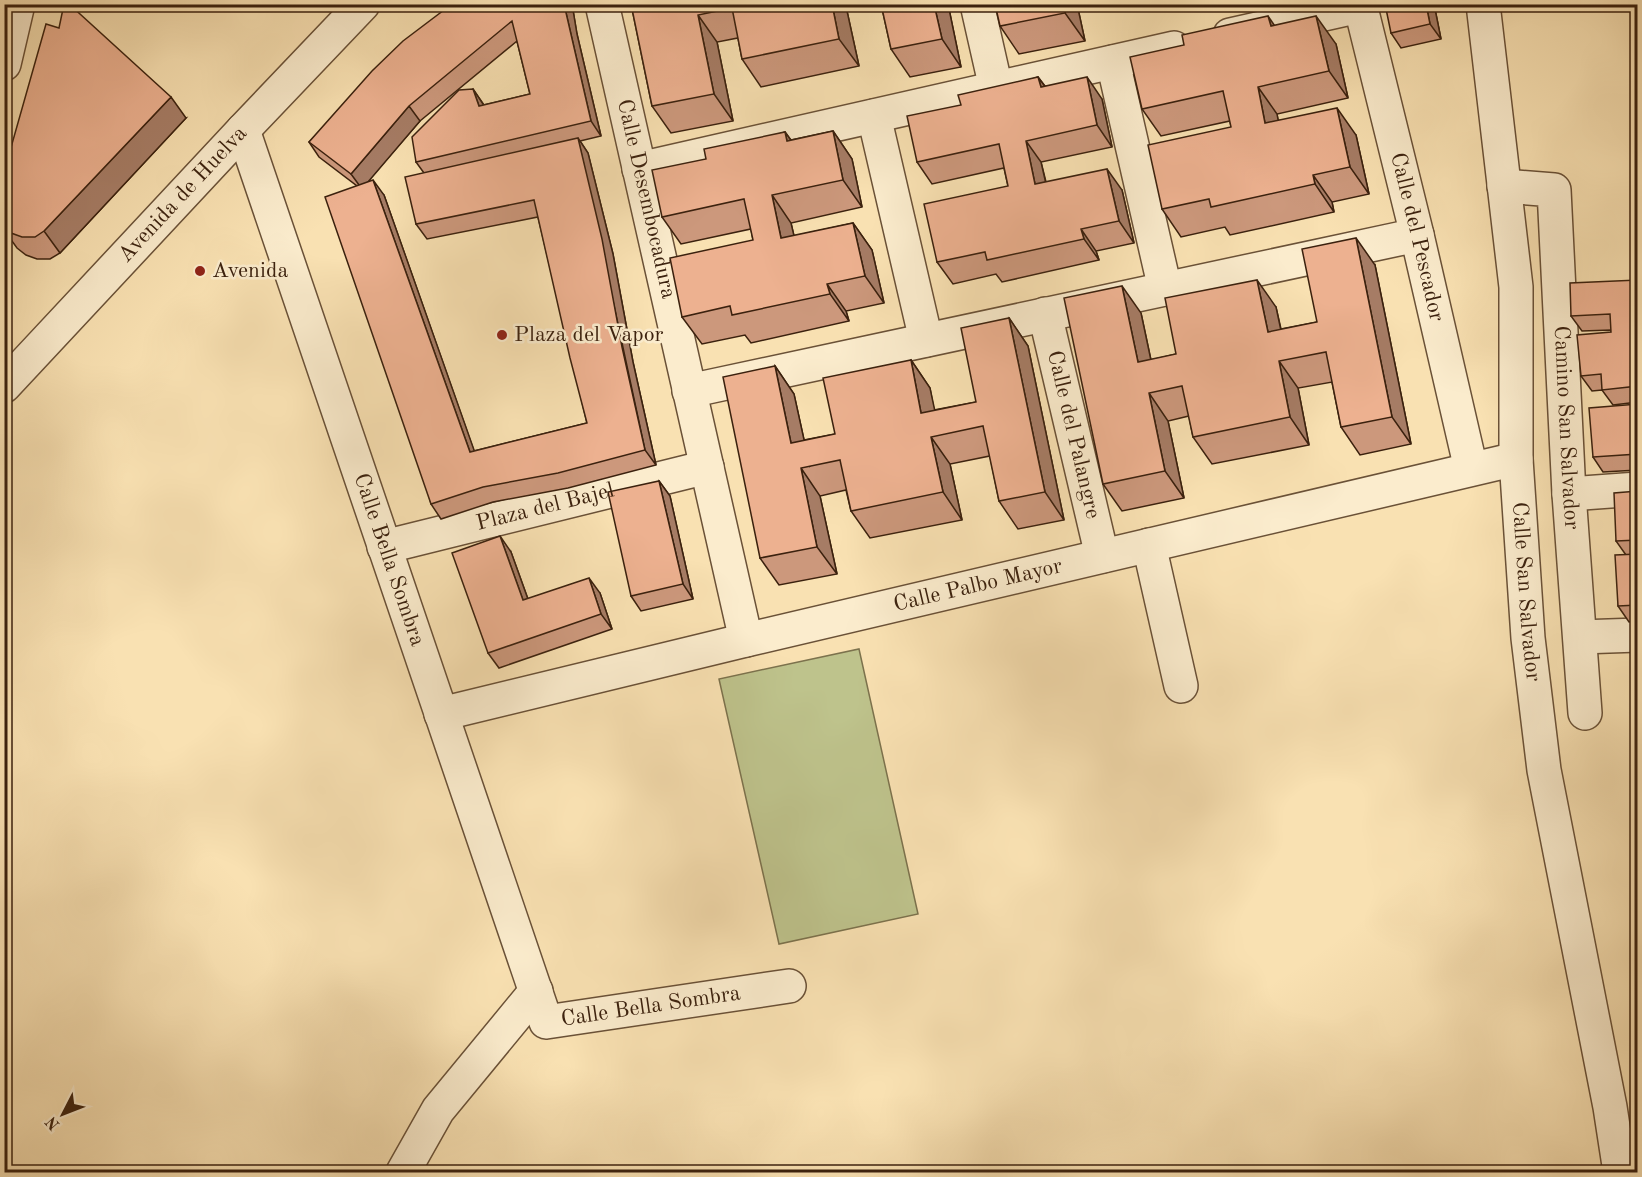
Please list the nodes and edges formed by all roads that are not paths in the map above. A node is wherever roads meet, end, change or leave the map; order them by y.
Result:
1 (18, 4) edge
2 (363, 4) edge
3 (602, 4) edge
4 (977, 4) edge
5 (1483, 4) edge
6 (1360, 5) edge
7 (1113, 62) junction
8 (4, 64) edge
9 (996, 88) junction
10 (874, 116) junction
11 (243, 130) junction
12 (639, 169) junction
13 (1504, 186) junction
14 (1417, 235) junction
15 (1165, 288) junction
16 (1046, 314) junction
17 (926, 340) junction
18 (4, 386) edge
19 (689, 391) junction
20 (1516, 459) junction
21 (707, 467) junction
22 (1471, 469) junction
23 (1638, 489) edge
24 (1569, 494) junction
25 (1149, 545) junction
26 (384, 547) junction
27 (1102, 556) junction
28 (1638, 635) edge
29 (1580, 637) junction
30 (746, 640) junction
31 (1181, 686) dead end
32 (1586, 713) dead end
33 (441, 714) junction
34 (789, 986) dead end
35 (536, 991) junction
36 (403, 1173) edge
37 (1620, 1173) edge

1 - 8 street
2 - 11 street, Avenida de Huelva
3 - 12 street, Calle Desembocadura
4 - 9 street
5 - 13 street, Calle San Salvador
6 - 7 street
6 - 14 street, Calle del Pescador
7 - 9 street
7 - 15 street
9 - 10 street
10 - 12 street
10 - 17 street
11 - 18 street, Avenida de Huelva
11 - 26 street, Calle Bella Sombra
12 - 19 street, Calle Desembocadura
13 - 20 street, Calle San Salvador
13 - 24 street, Camino San Salvador
14 - 15 street
14 - 22 street, Calle del Pescador
15 - 16 street
16 - 17 street
16 - 27 street, Calle del Palangre
17 - 19 street
19 - 21 street, Calle Desembocadura
20 - 22 street, Calle Palbo Mayor
20 - 37 street, Calle San Salvador
21 - 26 street, Plaza del Bajel
21 - 30 street, Calle Desembocadura
22 - 25 street, Calle Palbo Mayor
23 - 24 street
24 - 29 street, Camino San Salvador
25 - 27 street, Calle Palbo Mayor
25 - 31 street
26 - 33 street, Calle Bella Sombra
27 - 30 street, Calle Palbo Mayor
28 - 29 street
29 - 32 street, Camino San Salvador
30 - 33 street, Calle Palbo Mayor
33 - 35 street, Calle Bella Sombra
34 - 35 street, Calle Bella Sombra
35 - 36 street, Calle Bella Sombra

